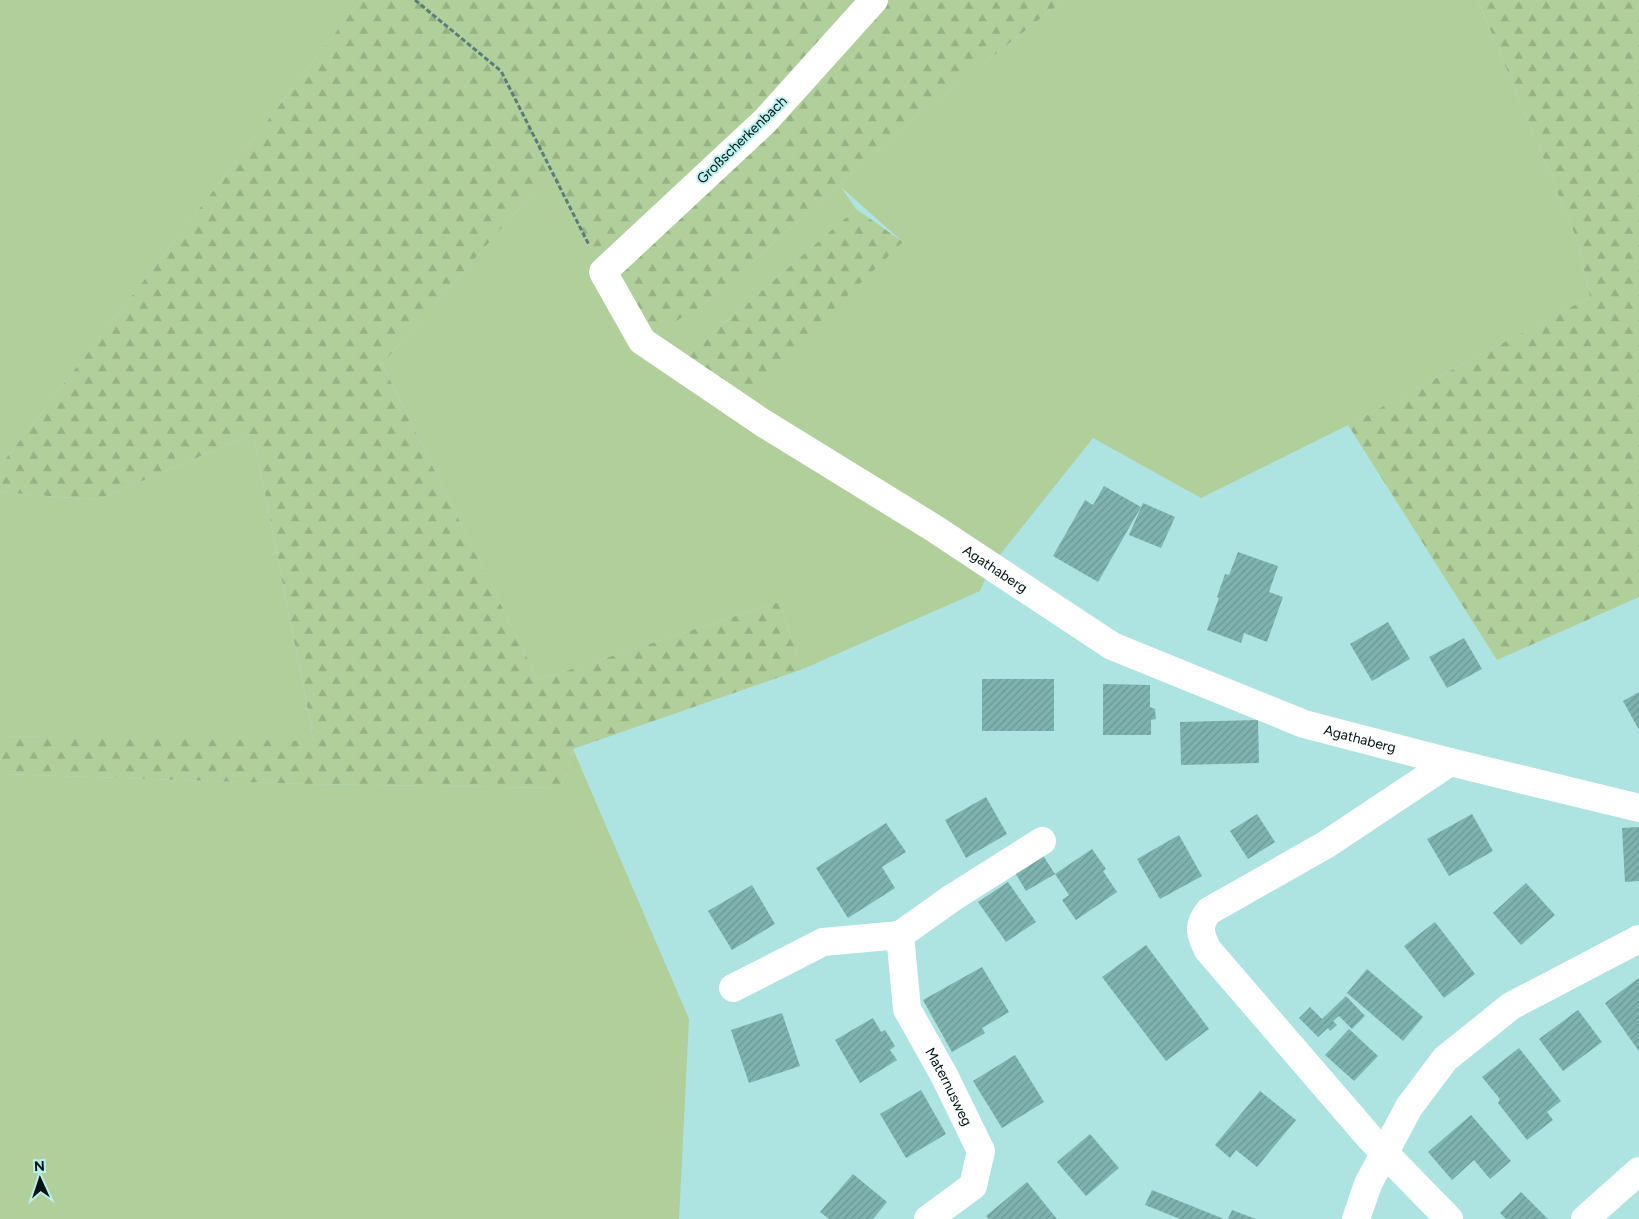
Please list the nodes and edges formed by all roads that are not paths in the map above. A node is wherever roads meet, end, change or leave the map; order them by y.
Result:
1 (874, 0) edge
2 (603, 272) joint
3 (1450, 762) junction
4 (1639, 808) edge
5 (1042, 840) dead end
6 (900, 935) junction
7 (1639, 939) edge
8 (733, 988) dead end
9 (1384, 1154) junction
10 (1639, 1170) edge
11 (928, 1219) edge
12 (1356, 1219) edge
13 (1449, 1219) edge
14 (1584, 1219) edge

1 - 2 street, Großscherkenbach
2 - 3 street, Agathaberg
3 - 4 street, Agathaberg
3 - 9 street
5 - 6 street
6 - 8 street
6 - 11 street, Maternusweg
7 - 9 street
9 - 12 street
9 - 13 street
10 - 14 street

